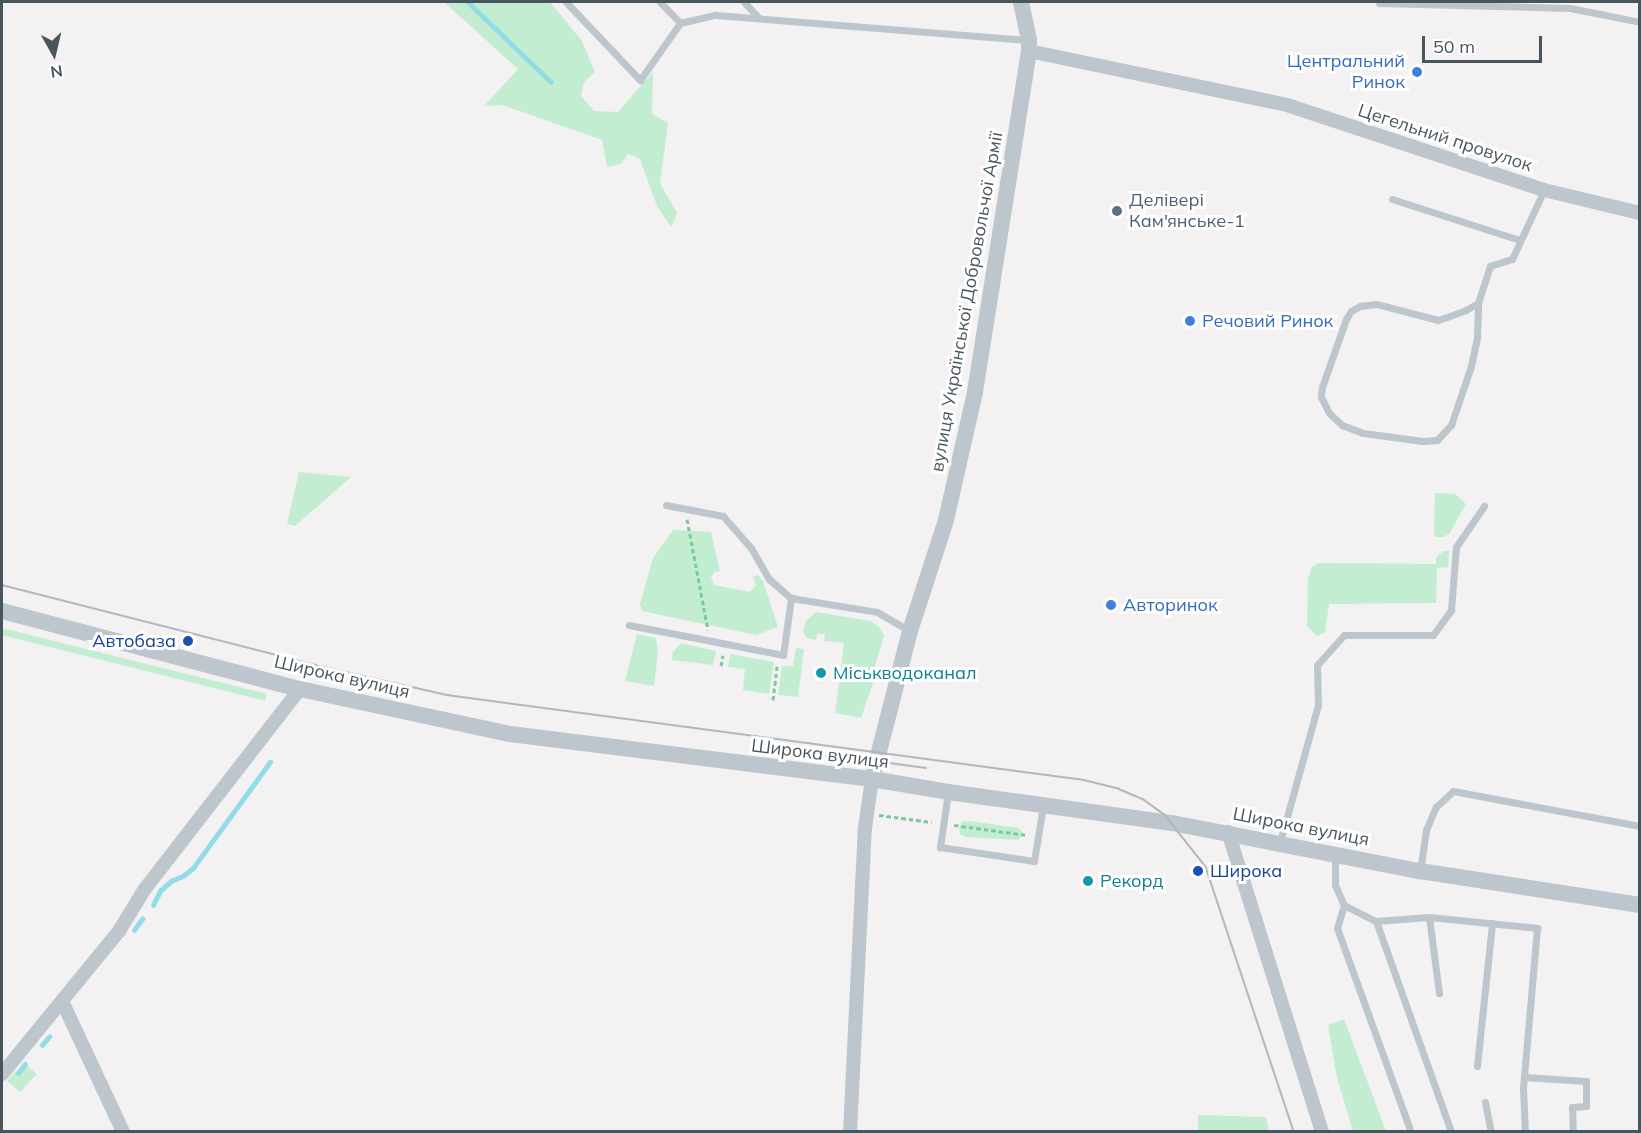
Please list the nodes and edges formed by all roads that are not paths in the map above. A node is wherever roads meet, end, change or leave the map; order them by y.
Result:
1 (566, 2) edge
2 (660, 2) edge
3 (744, 2) edge
4 (1021, 2) edge
5 (1379, 3) dead end
6 (759, 18) junction
7 (1640, 22) edge
8 (680, 23) junction
9 (1029, 45) junction
10 (1544, 190) junction
11 (1392, 199) dead end
12 (1640, 213) edge
13 (1520, 240) junction
14 (1478, 303) junction
15 (666, 505) dead end
16 (1484, 506) dead end
17 (791, 598) junction
18 (2, 611) edge
19 (629, 625) dead end
20 (910, 631) junction
21 (300, 689) junction
22 (872, 779) junction
23 (948, 792) junction
24 (1043, 806) junction
25 (1640, 826) edge
26 (1228, 832) junction
27 (1280, 842) junction
28 (1335, 853) junction
29 (1420, 871) junction
30 (1344, 905) junction
31 (1640, 905) edge
32 (1429, 917) junction
33 (1376, 921) junction
34 (1492, 923) junction
35 (1440, 993) dead end
36 (62, 1001) junction
37 (1477, 1066) dead end
38 (2, 1074) edge
39 (1524, 1077) junction
40 (1485, 1102) dead end
41 (123, 1131) edge
42 (850, 1131) edge
43 (1322, 1131) edge
44 (1411, 1131) edge
45 (1451, 1131) edge
46 (1491, 1131) edge
47 (1525, 1131) edge
48 (1573, 1131) edge

1 - 8 lane
2 - 8 lane
3 - 6 lane
4 - 9 street, вулиця Української Добровольчої Армії
5 - 7 lane
6 - 8 lane
6 - 9 lane
9 - 10 street, Цегельний провулок
9 - 20 street, вулиця Української Добровольчої Армії
10 - 12 street, Цегельний провулок
10 - 13 lane
11 - 13 lane
13 - 14 lane
14 - 14 lane
15 - 17 lane
16 - 27 lane
17 - 19 lane
17 - 20 lane
18 - 21 street, Широка вулиця
20 - 22 street, вулиця Української Добровольчої Армії
21 - 22 street, Широка вулиця
21 - 36 street
22 - 23 street, Широка вулиця
22 - 42 street
23 - 24 street, Широка вулиця
23 - 24 lane
24 - 26 street, Широка вулиця
25 - 29 lane
26 - 27 street, Широка вулиця
26 - 43 street
27 - 28 street, Широка вулиця
28 - 29 street, Широка вулиця
28 - 30 lane
29 - 31 street, Широка вулиця
30 - 33 lane
30 - 44 lane
32 - 33 lane
32 - 34 lane
32 - 35 lane
33 - 45 lane
34 - 37 lane
34 - 39 lane
36 - 38 street
36 - 41 street
39 - 47 lane
39 - 48 lane
40 - 46 lane

